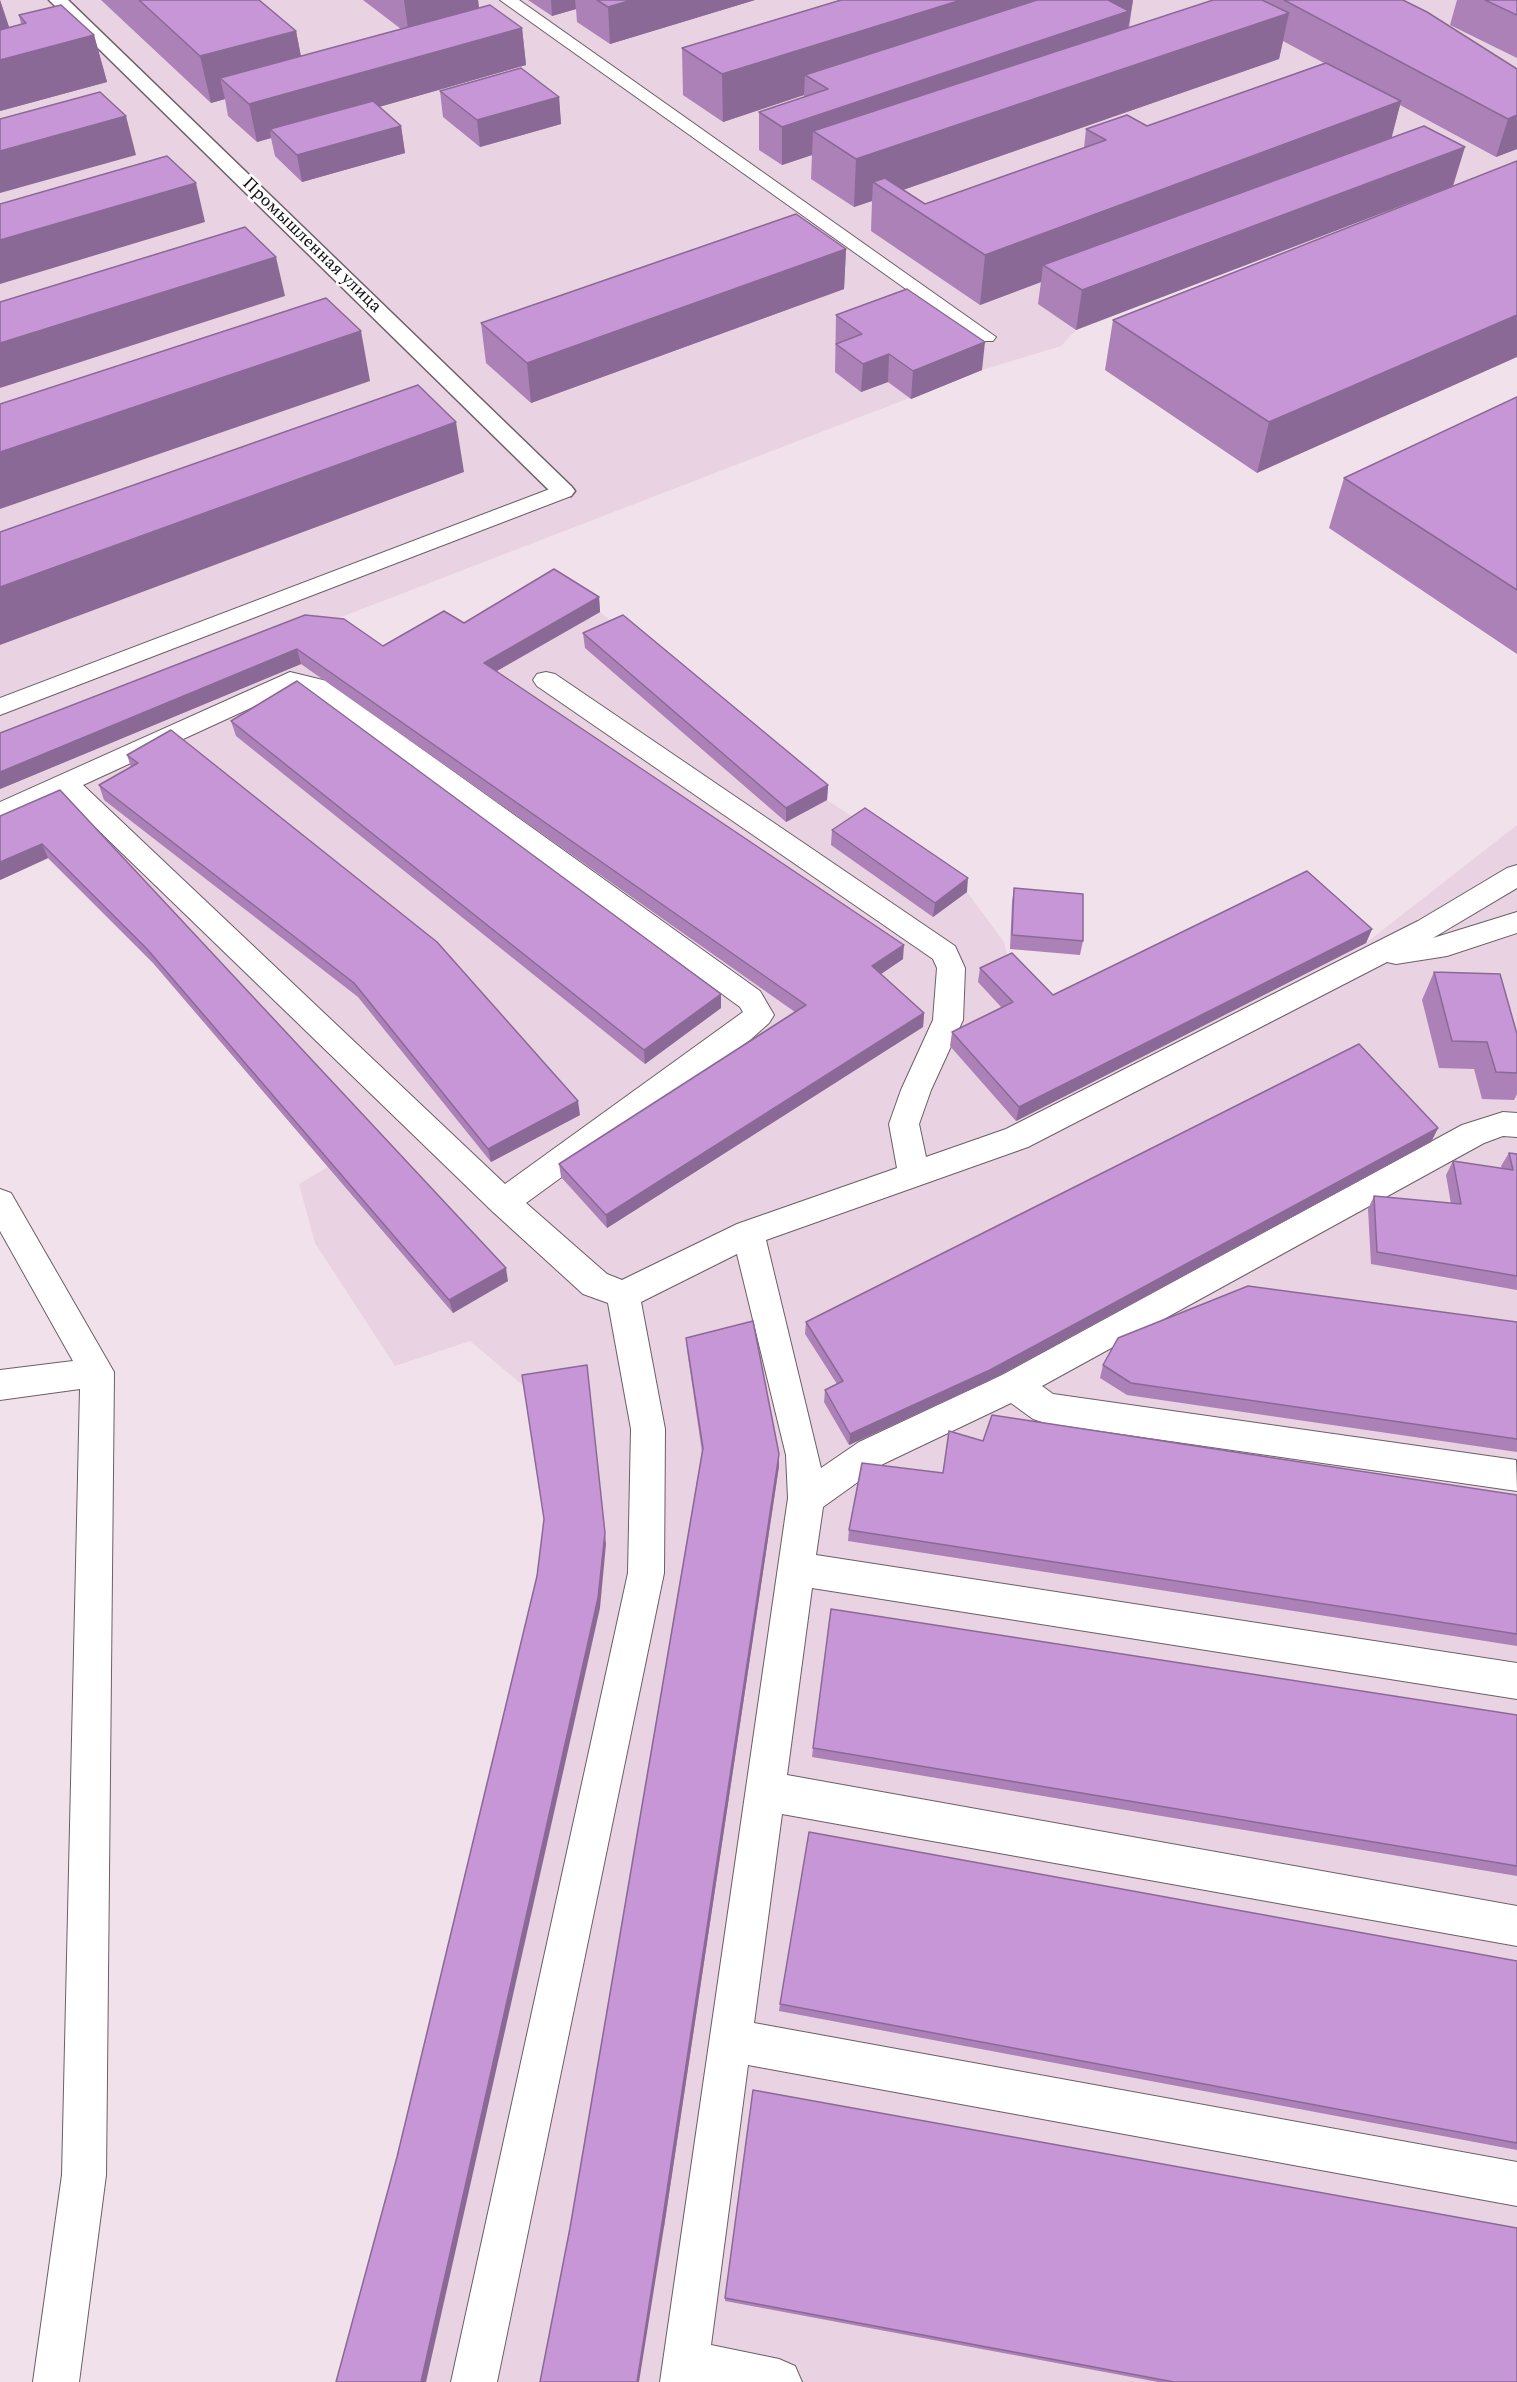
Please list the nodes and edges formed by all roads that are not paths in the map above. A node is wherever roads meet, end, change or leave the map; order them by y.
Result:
1 (58, 0) edge
2 (508, 0) edge
3 (986, 337) dead end
4 (563, 491) joint
5 (546, 680) dead end
6 (0, 707) edge
7 (65, 783) junction
8 (0, 813) edge
9 (1517, 875) edge
10 (1517, 922) edge
11 (1367, 959) junction
12 (1517, 1125) edge
13 (914, 1174) junction
14 (0, 1202) edge
15 (503, 1202) junction
16 (748, 1233) junction
17 (623, 1295) junction
18 (97, 1372) junction
19 (0, 1384) edge
20 (1014, 1385) junction
21 (1516, 1476) edge
22 (806, 1498) junction
23 (796, 1569) junction
24 (1517, 1681) edge
25 (765, 1791) junction
26 (1517, 1926) edge
27 (730, 2040) junction
28 (1517, 2184) edge
29 (685, 2373) edge
30 (56, 2382) edge
31 (474, 2382) edge
32 (779, 2382) edge

1 - 4 street, Промышленная улица
2 - 3 lane
4 - 6 lane
5 - 13 lane
7 - 8 lane
7 - 15 lane
7 - 15 lane
9 - 11 lane
10 - 11 lane
11 - 13 lane
12 - 20 lane
13 - 16 lane
14 - 18 lane
15 - 17 lane
16 - 17 lane
16 - 22 lane
17 - 31 lane
18 - 19 lane
18 - 30 lane
20 - 21 lane
20 - 22 lane
22 - 23 lane
23 - 24 lane
23 - 25 lane
25 - 26 lane
25 - 27 lane
27 - 28 lane
27 - 29 lane
29 - 32 lane

